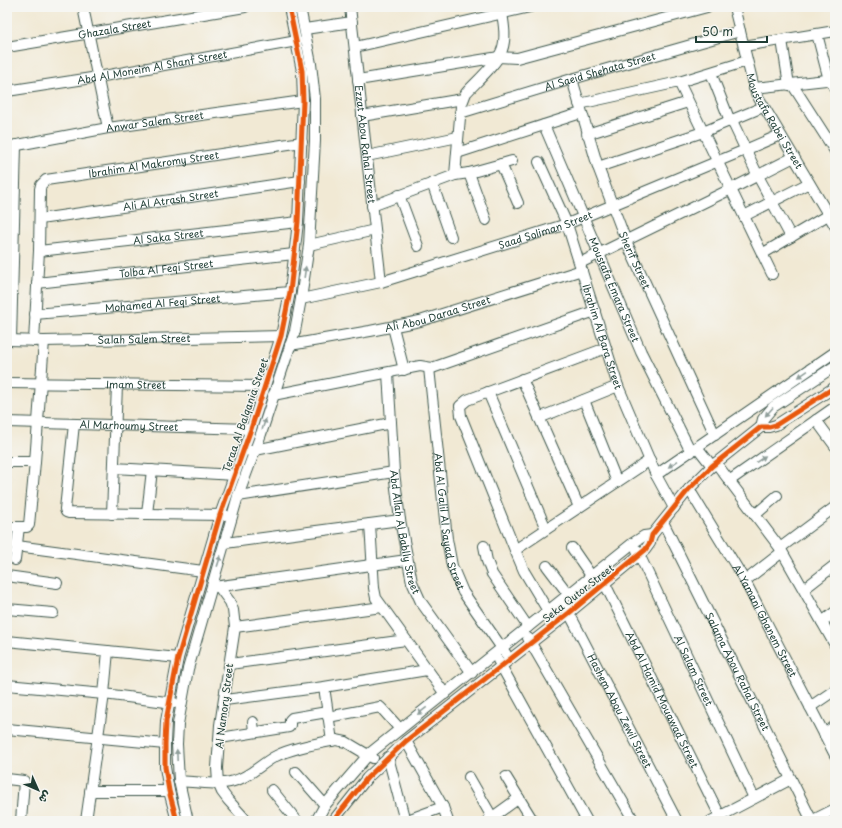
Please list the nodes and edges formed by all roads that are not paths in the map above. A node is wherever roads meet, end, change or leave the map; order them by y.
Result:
1 (83, 7) edge
2 (245, 7) edge
3 (289, 7) edge
4 (300, 7) edge
5 (350, 7) edge
6 (530, 7) edge
7 (707, 7) edge
8 (734, 7) edge
9 (501, 10) edge
10 (352, 22) junction
11 (304, 29) junction
12 (740, 31) junction
13 (835, 31) edge
14 (89, 34) junction
15 (817, 34) junction
16 (782, 40) junction
17 (297, 41) junction
18 (744, 46) junction
19 (7, 47) edge
20 (355, 48) junction
21 (499, 57) junction
22 (747, 61) junction
23 (711, 73) junction
24 (98, 77) junction
25 (572, 79) junction
26 (358, 80) junction
27 (679, 82) junction
28 (833, 83) edge
29 (791, 85) junction
30 (754, 88) junction
31 (7, 91) edge
32 (463, 99) junction
33 (303, 101) junction
34 (688, 102) junction
35 (763, 107) junction
36 (580, 108) junction
37 (460, 113) junction
38 (362, 116) junction
39 (730, 121) junction
40 (544, 125) junction
41 (108, 128) junction
42 (703, 132) junction
43 (587, 134) junction
44 (780, 134) junction
45 (458, 137) junction
46 (302, 142) junction
47 (12, 146) edge
48 (745, 150) junction
49 (835, 151) edge
50 (456, 153) junction
51 (367, 156) junction
52 (794, 157) junction
53 (512, 161) dead end
54 (539, 162) dead end
55 (717, 162) junction
56 (501, 164) junction
57 (598, 167) junction
58 (469, 173) junction
59 (455, 175) junction
60 (758, 176) junction
61 (300, 181) junction
62 (432, 182) junction
63 (809, 183) junction
64 (731, 190) junction
65 (400, 195) junction
66 (771, 202) junction
67 (518, 203) dead end
68 (372, 206) junction
69 (612, 206) junction
70 (828, 215) junction
71 (744, 216) junction
72 (583, 218) junction
73 (40, 219) junction
74 (486, 220) dead end
75 (298, 222) junction
76 (567, 224) junction
77 (835, 226) edge
78 (375, 230) junction
79 (451, 237) dead end
80 (791, 237) junction
81 (626, 241) junction
82 (309, 244) junction
83 (418, 246) dead end
84 (39, 251) junction
85 (294, 254) junction
86 (599, 254) junction
87 (762, 254) junction
88 (581, 267) junction
89 (772, 274) dead end
90 (380, 282) junction
91 (37, 283) junction
92 (290, 292) junction
93 (301, 299) junction
94 (595, 311) junction
95 (36, 314) junction
96 (393, 327) junction
97 (281, 336) junction
98 (9, 340) edge
99 (39, 341) junction
100 (290, 345) junction
101 (606, 348) junction
102 (835, 352) edge
103 (835, 366) edge
104 (429, 368) junction
105 (404, 370) junction
106 (388, 373) junction
107 (522, 379) junction
108 (7, 383) edge
109 (40, 384) junction
110 (117, 385) junction
111 (264, 386) junction
112 (618, 386) junction
113 (835, 387) edge
114 (488, 392) junction
115 (273, 395) junction
116 (584, 400) junction
117 (835, 407) edge
118 (539, 418) junction
119 (816, 420) junction
120 (7, 422) edge
121 (37, 423) junction
122 (391, 423) junction
123 (74, 424) junction
124 (115, 425) junction
125 (761, 427) junction
126 (251, 429) junction
127 (715, 435) junction
128 (835, 446) edge
129 (694, 449) junction
130 (254, 451) junction
131 (243, 452) junction
132 (650, 460) junction
133 (7, 462) edge
134 (35, 462) junction
135 (714, 464) junction
136 (114, 468) junction
137 (152, 470) junction
138 (394, 472) junction
139 (234, 475) junction
140 (656, 475) junction
141 (729, 481) junction
142 (617, 482) junction
143 (689, 489) junction
144 (238, 496) junction
145 (777, 496) dead end
146 (580, 507) junction
147 (835, 507) edge
148 (674, 508) junction
149 (112, 514) junction
150 (148, 514) junction
151 (220, 515) junction
152 (233, 515) junction
153 (755, 515) junction
154 (400, 520) junction
155 (663, 522) junction
156 (370, 524) junction
157 (22, 526) junction
158 (7, 527) edge
159 (546, 529) junction
160 (652, 535) junction
161 (225, 543) junction
162 (633, 543) junction
163 (17, 546) junction
164 (484, 546) dead end
165 (572, 548) dead end
166 (514, 550) junction
167 (781, 550) junction
168 (639, 556) junction
169 (15, 560) dead end
170 (407, 560) junction
171 (372, 565) junction
172 (835, 565) edge
173 (548, 566) dead end
174 (204, 571) junction
175 (7, 576) edge
176 (592, 577) junction
177 (745, 581) junction
178 (57, 583) dead end
179 (605, 584) junction
180 (215, 587) junction
181 (198, 588) junction
182 (804, 589) junction
183 (565, 598) junction
184 (382, 607) junction
185 (7, 609) edge
186 (548, 611) junction
187 (835, 612) edge
188 (53, 613) dead end
189 (569, 613) junction
190 (189, 619) junction
191 (201, 620) junction
192 (822, 622) junction
193 (235, 627) junction
194 (526, 629) junction
195 (406, 640) junction
196 (7, 641) edge
197 (531, 642) junction
198 (835, 645) edge
199 (108, 651) junction
200 (498, 652) junction
201 (178, 658) junction
202 (505, 662) junction
203 (230, 664) junction
204 (427, 670) junction
205 (472, 673) junction
206 (7, 685) edge
207 (324, 687) junction
208 (835, 690) edge
209 (104, 694) junction
210 (445, 694) junction
211 (224, 700) junction
212 (169, 702) junction
213 (181, 704) junction
214 (810, 707) junction
215 (328, 714) junction
216 (835, 726) edge
217 (7, 729) edge
218 (400, 729) junction
219 (824, 734) junction
220 (220, 738) junction
221 (97, 739) junction
222 (332, 741) junction
223 (406, 741) junction
224 (165, 744) junction
225 (369, 754) junction
226 (835, 755) edge
227 (385, 760) junction
228 (296, 772) dead end
229 (469, 777) dead end
230 (506, 777) dead end
231 (791, 778) junction
232 (7, 779) edge
233 (179, 781) junction
234 (218, 783) junction
235 (169, 790) junction
236 (272, 790) dead end
237 (90, 791) junction
238 (519, 798) junction
239 (754, 798) junction
240 (325, 804) junction
241 (443, 807) junction
242 (835, 809) edge
243 (716, 819) edge
244 (488, 820) edge
245 (21, 821) edge
246 (86, 821) edge
247 (177, 821) edge
248 (188, 821) edge
249 (247, 821) edge
250 (297, 821) edge
251 (316, 821) edge
252 (333, 821) edge
253 (405, 821) edge
254 (448, 821) edge
255 (533, 821) edge
256 (587, 821) edge
257 (634, 821) edge
258 (677, 821) edge
259 (812, 821) edge

1 - 14 street
2 - 14 street, Ghazala Street
3 - 17 street, Teraa Al Balqania Street
4 - 11 street, Teraa Al Balqania Street
5 - 10 street, Ezzat Abou Rahal Street
6 - 9 street
7 - 21 street
8 - 12 street, Moustafa Rabei Street
9 - 20 street
9 - 21 street
10 - 11 street
10 - 20 street, Ezzat Abou Rahal Street
11 - 82 street, Teraa Al Balqania Street
12 - 18 street, Moustafa Rabei Street
12 - 25 street, Al Saeid Shehata Street
13 - 15 street
14 - 19 street, Ghazala Street
14 - 24 street
15 - 16 street
15 - 28 street
16 - 18 street
16 - 29 street
17 - 24 street, Abd Al Moneim Al Shanf Street
17 - 33 street, Teraa Al Balqania Street
18 - 22 street, Moustafa Rabei Street
20 - 26 street, Ezzat Abou Rahal Street
21 - 26 street
21 - 32 street
22 - 23 street
22 - 30 street, Moustafa Rabei Street
23 - 27 street
23 - 39 street
24 - 31 street, Abd Al Moneim Al Shanf Street
24 - 41 street
25 - 36 street, Sherif Street
25 - 37 street, Al Saeid Shehata Street
26 - 38 street, Ezzat Abou Rahal Street
27 - 34 street
27 - 36 street
28 - 29 street
29 - 30 street
29 - 49 street
30 - 35 street, Moustafa Rabei Street
32 - 37 street
32 - 38 street
33 - 41 street, Anwar Salem Street
33 - 46 street, Teraa Al Balqania Street
34 - 42 street
34 - 43 street
35 - 39 street
35 - 44 street, Moustafa Rabei Street
36 - 40 street
36 - 43 street, Sherif Street
37 - 45 street
38 - 51 street, Ezzat Abou Rahal Street
39 - 42 street
39 - 48 street
40 - 50 street
40 - 72 street, Moustafa Emara Street
41 - 47 street, Anwar Salem Street
42 - 55 street
42 - 57 street
43 - 57 street, Sherif Street
44 - 48 street, Saad Soliman Street
44 - 52 street, Moustafa Rabei Street
45 - 50 street
45 - 51 street
46 - 61 street, Teraa Al Balqania Street
46 - 73 street, Ibrahim Al Makromy Street
47 - 98 street
48 - 55 street, Saad Soliman Street
48 - 60 street
50 - 59 street
51 - 68 street, Ezzat Abou Rahal Street
52 - 60 street, Ali Abou Daraa Street
52 - 63 street, Moustafa Rabei Street
53 - 56 street
54 - 76 street, Ibrahim Al Bara Street
55 - 64 street
55 - 69 street, Saad Soliman Street
56 - 58 street
56 - 67 street
57 - 69 street, Sherif Street
58 - 59 street
58 - 74 street
59 - 62 street
60 - 64 street, Ali Abou Daraa Street
60 - 66 street
61 - 73 street, Ali Al Atrash Street
61 - 75 street, Teraa Al Balqania Street
62 - 65 street
62 - 79 street
63 - 66 street
63 - 70 street, Moustafa Rabei Street
64 - 71 street
64 - 81 street, Ali Abou Daraa Street
65 - 68 street
65 - 83 street
66 - 71 street
66 - 80 street
68 - 78 street, Ezzat Abou Rahal Street
69 - 72 street, Saad Soliman Street
69 - 81 street, Sherif Street
70 - 77 street, Moustafa Rabei Street
70 - 80 street
71 - 87 street
72 - 76 street, Saad Soliman Street
72 - 86 street, Moustafa Emara Street
73 - 84 street, Ibrahim Al Makromy Street
75 - 84 street, Al Saka Street
75 - 85 street, Teraa Al Balqania Street
76 - 88 street, Ibrahim Al Bara Street
76 - 90 street, Saad Soliman Street
78 - 82 street
78 - 90 street, Ezzat Abou Rahal Street
80 - 87 street
81 - 86 street, Ali Abou Daraa Street
81 - 127 street, Sherif Street
93 -> 82 street, Teraa Al Balqania Street
84 - 91 street, Ibrahim Al Makromy Street
85 - 91 street, Tolba Al Feqi Street
85 - 92 street, Teraa Al Balqania Street
86 - 88 street, Ali Abou Daraa Street
86 - 129 street, Moustafa Emara Street
87 - 89 street
88 - 94 street, Ibrahim Al Bara Street
88 - 96 street, Ali Abou Daraa Street
90 - 93 street, Saad Soliman Street
91 - 95 street, Ibrahim Al Makromy Street
92 - 95 street, Mohamed Al Feqi Street
92 - 97 street, Teraa Al Balqania Street
93 - 100 street, Teraa Al Balqania Street
94 - 101 street, Ibrahim Al Bara Street
94 - 104 street
95 - 99 street, Ibrahim Al Makromy Street
96 - 100 street, Ali Abou Daraa Street
96 - 105 street
97 - 99 street, Salah Salem Street
97 - 111 street, Teraa Al Balqania Street
98 - 99 street, Salah Salem Street
99 - 109 street, Ibrahim Al Makromy Street
100 - 115 street, Teraa Al Balqania Street
101 - 107 street
101 - 112 street, Ibrahim Al Bara Street
102 -> 127 street
103 -> 125 street, Seka Qutor Street
104 - 105 street
104 - 200 street, Abd Al Galil Al Sayad Street
105 - 106 street
106 - 115 street
106 - 122 street, Abd Allah Al Bablly Street
107 - 114 street
107 - 118 street
108 - 109 street, Imam Street
109 - 110 street, Imam Street
109 - 121 street, Ibrahim Al Makromy Street
110 - 111 street, Imam Street
110 - 124 street
111 - 126 street, Teraa Al Balqania Street
112 - 116 street
112 - 132 street, Ibrahim Al Bara Street
113 - 125 street, Seka Qutor Street
114 - 159 street
114 - 166 street
130 -> 115 street, Teraa Al Balqania Street
116 - 118 street
116 - 142 street
117 - 119 street
118 - 146 street
119 - 128 street
141 -> 119 street
120 - 121 street, Al Marhoumy Street
121 - 123 street, Al Marhoumy Street
121 - 134 street, Ibrahim Al Makromy Street
122 - 130 street
122 - 138 street, Abd Allah Al Bablly Street
123 - 124 street, Al Marhoumy Street
123 - 149 street
124 - 126 street, Al Marhoumy Street
124 - 136 street
125 - 135 street, Seka Qutor Street
126 - 131 street, Teraa Al Balqania Street
127 - 129 street
129 - 135 street, Moustafa Emara Street
129 -> 140 street
130 - 131 street
130 - 144 street, Teraa Al Balqania Street
131 - 139 street, Teraa Al Balqania Street
132 - 140 street, Ibrahim Al Bara Street
132 - 142 street
133 - 134 street
134 - 157 street, Ibrahim Al Makromy Street
135 - 141 street, Moustafa Emara Street
135 - 143 street, Seka Qutor Street
136 - 137 street
136 - 149 street
137 - 139 street
137 - 150 street
138 - 144 street
138 - 154 street, Abd Allah Al Bablly Street
139 - 151 street, Teraa Al Balqania Street
140 - 148 street, Ibrahim Al Bara Street
141 - 153 street, Moustafa Emara Street
142 - 146 street
143 - 148 street, Seka Qutor Street
143 - 177 street, Al Yamani Ghanem Street
144 - 152 street, Teraa Al Balqania Street
145 - 153 street
146 - 159 street
147 - 167 street
148 - 155 street, Seka Qutor Street
149 - 150 street
150 - 151 street
151 - 152 street
151 - 174 street, Teraa Al Balqania Street
152 - 161 street, Teraa Al Balqania Street
153 - 167 street, Moustafa Emara Street
154 - 156 street
154 - 170 street, Abd Allah Al Bablly Street
155 - 160 street, Seka Qutor Street
155 - 231 street, Salama Abou Rahal Street
156 - 161 street
156 - 171 street
157 - 158 street
157 - 163 street, Ibrahim Al Makromy Street
159 - 166 street
160 - 162 street, Seka Qutor Street
160 - 168 street, Seka Qutor Street
180 -> 161 street, Teraa Al Balqania Street
162 - 168 street, Al Salam Street
162 - 176 street, Seka Qutor Street
163 - 169 street, Ibrahim Al Makromy Street
163 - 174 street
164 - 194 street
165 - 176 street
166 - 186 street
167 - 177 street
167 - 182 street, Moustafa Emara Street
168 - 179 street, Seka Qutor Street
168 - 239 street, Al Salam Street
170 - 171 street
170 - 205 street, Abd Allah Al Bablly Street
171 - 180 street
171 - 184 street
172 - 182 street
173 - 183 street, Hashem Abou Zewil Street
174 - 181 street, Teraa Al Balqania Street
175 - 178 street
176 - 183 street, Seka Qutor Street
177 - 214 street, Al Yamani Ghanem Street
179 - 189 street, Seka Qutor Street
179 - 243 street, Abd Al Hamid Mouawad Street
180 - 181 street
180 - 191 street, Teraa Al Balqania Street
180 - 193 street, Al Namory Street
181 - 190 street, Teraa Al Balqania Street
182 - 192 street, Moustafa Emara Street
183 - 186 street, Seka Qutor Street
183 - 189 street, Hashem Abou Zewil Street
184 - 193 street
184 - 195 street
185 - 188 street
186 - 194 street, Seka Qutor Street
187 - 192 street
189 - 197 street, Seka Qutor Street
189 - 258 street, Hashem Abou Zewil Street
190 - 191 street
190 - 201 street, Teraa Al Balqania Street
191 - 213 street, Teraa Al Balqania Street
192 - 198 street, Moustafa Emara Street
193 - 203 street, Al Namory Street
194 - 197 street
194 - 200 street, Seka Qutor Street
195 - 203 street
195 - 204 street
196 - 199 street
197 - 202 street, Seka Qutor Street
197 - 257 street
199 - 201 street
199 - 209 street
200 - 202 street, Abd Al Galil Al Sayad Street
200 - 205 street, Seka Qutor Street
201 - 212 street, Teraa Al Balqania Street
202 - 223 street, Seka Qutor Street
202 - 256 street, Abd Al Galil Al Sayad Street
203 - 211 street, Al Namory Street
204 - 207 street
204 - 210 street
205 - 210 street, Seka Qutor Street
206 - 209 street
207 - 211 street
207 - 215 street
208 - 214 street
209 - 212 street
209 - 221 street
210 -> 218 street, Seka Qutor Street
211 - 220 street, Al Namory Street
212 - 213 street
212 - 224 street, Teraa Al Balqania Street
233 -> 213 street, Teraa Al Balqania Street
214 - 219 street, Al Yamani Ghanem Street
215 - 218 street
215 - 220 street
215 - 222 street
216 - 219 street
217 - 221 street
218 - 225 street, Seka Qutor Street
219 - 226 street, Al Yamani Ghanem Street
220 - 234 street, Al Namory Street
221 - 224 street
221 - 237 street
222 - 225 street
222 - 234 street
223 - 227 street, Seka Qutor Street
223 - 241 street
224 - 235 street, Teraa Al Balqania Street
225 - 227 street
225 - 240 street, Seka Qutor Street
227 - 252 street, Seka Qutor Street
227 - 253 street
228 - 240 street
229 - 244 street
230 - 238 street
231 - 239 street
231 - 259 street, Salama Abou Rahal Street
232 - 245 street
233 - 234 street
233 - 248 street, Teraa Al Balqania Street
234 - 249 street, Al Namory Street
235 - 237 street
235 - 247 street, Teraa Al Balqania Street
236 - 250 street
237 - 246 street
238 - 244 street
238 - 255 street
239 - 243 street
240 - 251 street, Seka Qutor Street
241 - 253 street
241 - 254 street
242 - 259 street

